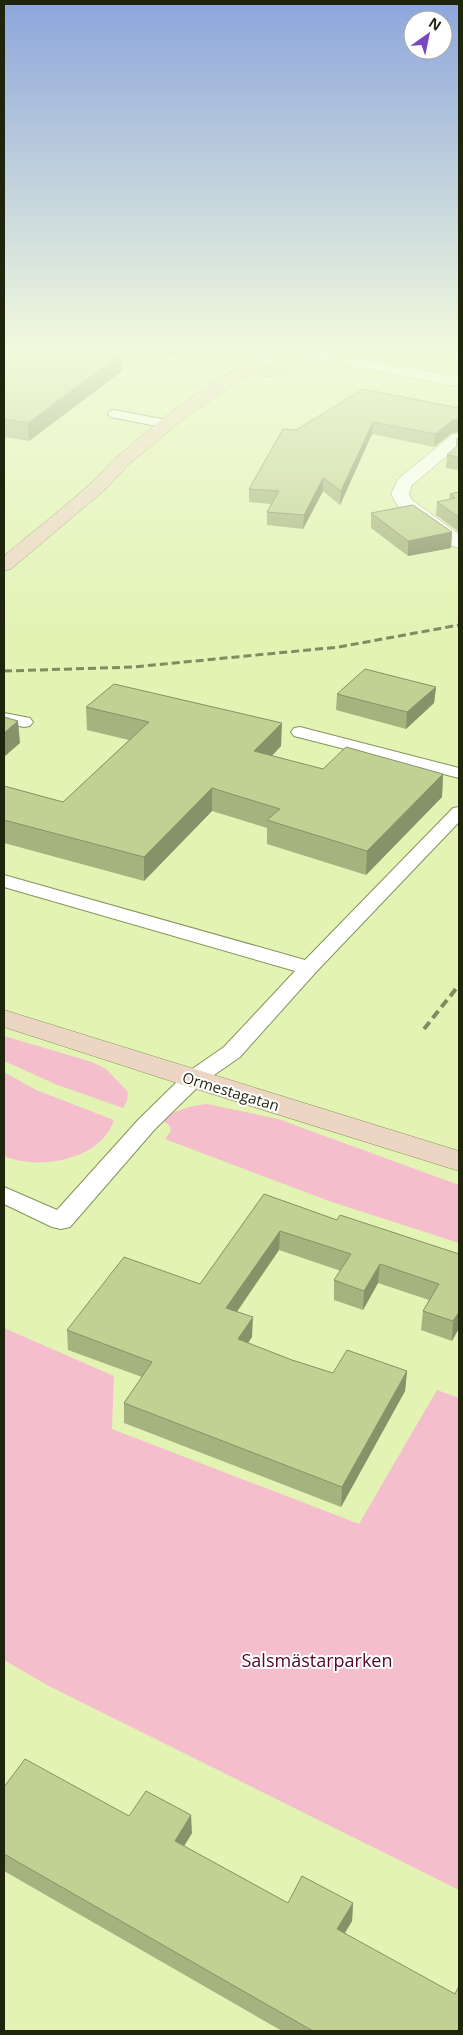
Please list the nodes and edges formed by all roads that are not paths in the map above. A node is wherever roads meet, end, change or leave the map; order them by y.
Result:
1 (142, 445) edge
2 (165, 445) edge
3 (450, 445) edge
4 (100, 486) junction
5 (459, 542) edge
6 (4, 565) edge
7 (4, 718) edge
8 (24, 722) dead end
9 (300, 732) dead end
10 (459, 773) edge
11 (459, 812) edge
12 (4, 881) edge
13 (308, 968) junction
14 (4, 1018) edge
15 (193, 1079) junction
16 (459, 1161) edge
17 (4, 1196) edge

1 - 4 street
2 - 4 street
3 - 5 street
4 - 6 street
7 - 8 lane
9 - 10 lane
11 - 13 lane
12 - 13 lane
13 - 15 lane
14 - 15 street, Ormestagatan
15 - 16 street, Ormestagatan
15 - 17 lane

